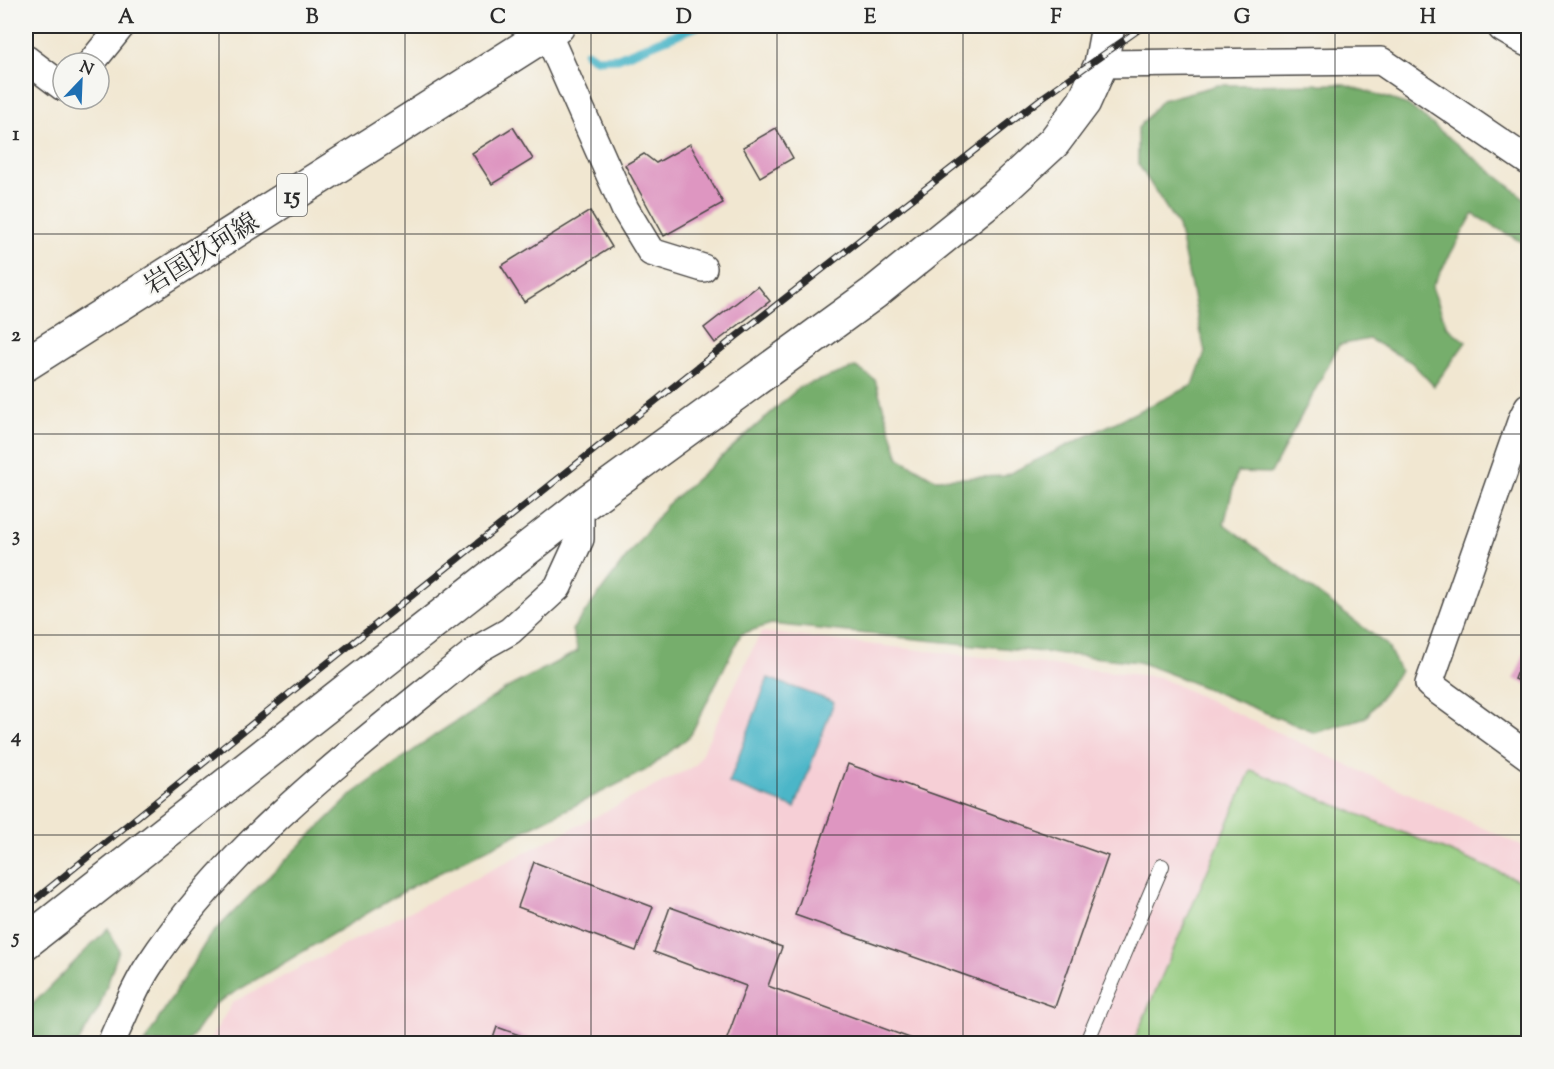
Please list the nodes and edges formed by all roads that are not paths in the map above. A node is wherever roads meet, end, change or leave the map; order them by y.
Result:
1 (121, 26) edge
2 (1108, 26) edge
3 (1504, 26) edge
4 (552, 29) edge
5 (1528, 40) edge
6 (101, 51) edge
7 (26, 59) edge
8 (1101, 64) junction
9 (51, 78) edge
10 (1528, 160) edge
11 (703, 268) dead end
12 (26, 364) edge
13 (1528, 407) edge
14 (580, 507) junction
15 (1528, 756) edge
16 (1162, 866) dead end
17 (26, 942) edge
18 (111, 1044) edge
19 (1086, 1044) edge

1 - 6 street
2 - 8 street
3 - 5 street
4 - 11 street
4 - 12 street, 岩国玖珂線 / 15
7 - 9 street
8 - 10 street
8 - 14 street
13 - 15 street
14 - 17 street
14 - 18 street
16 - 19 lane

